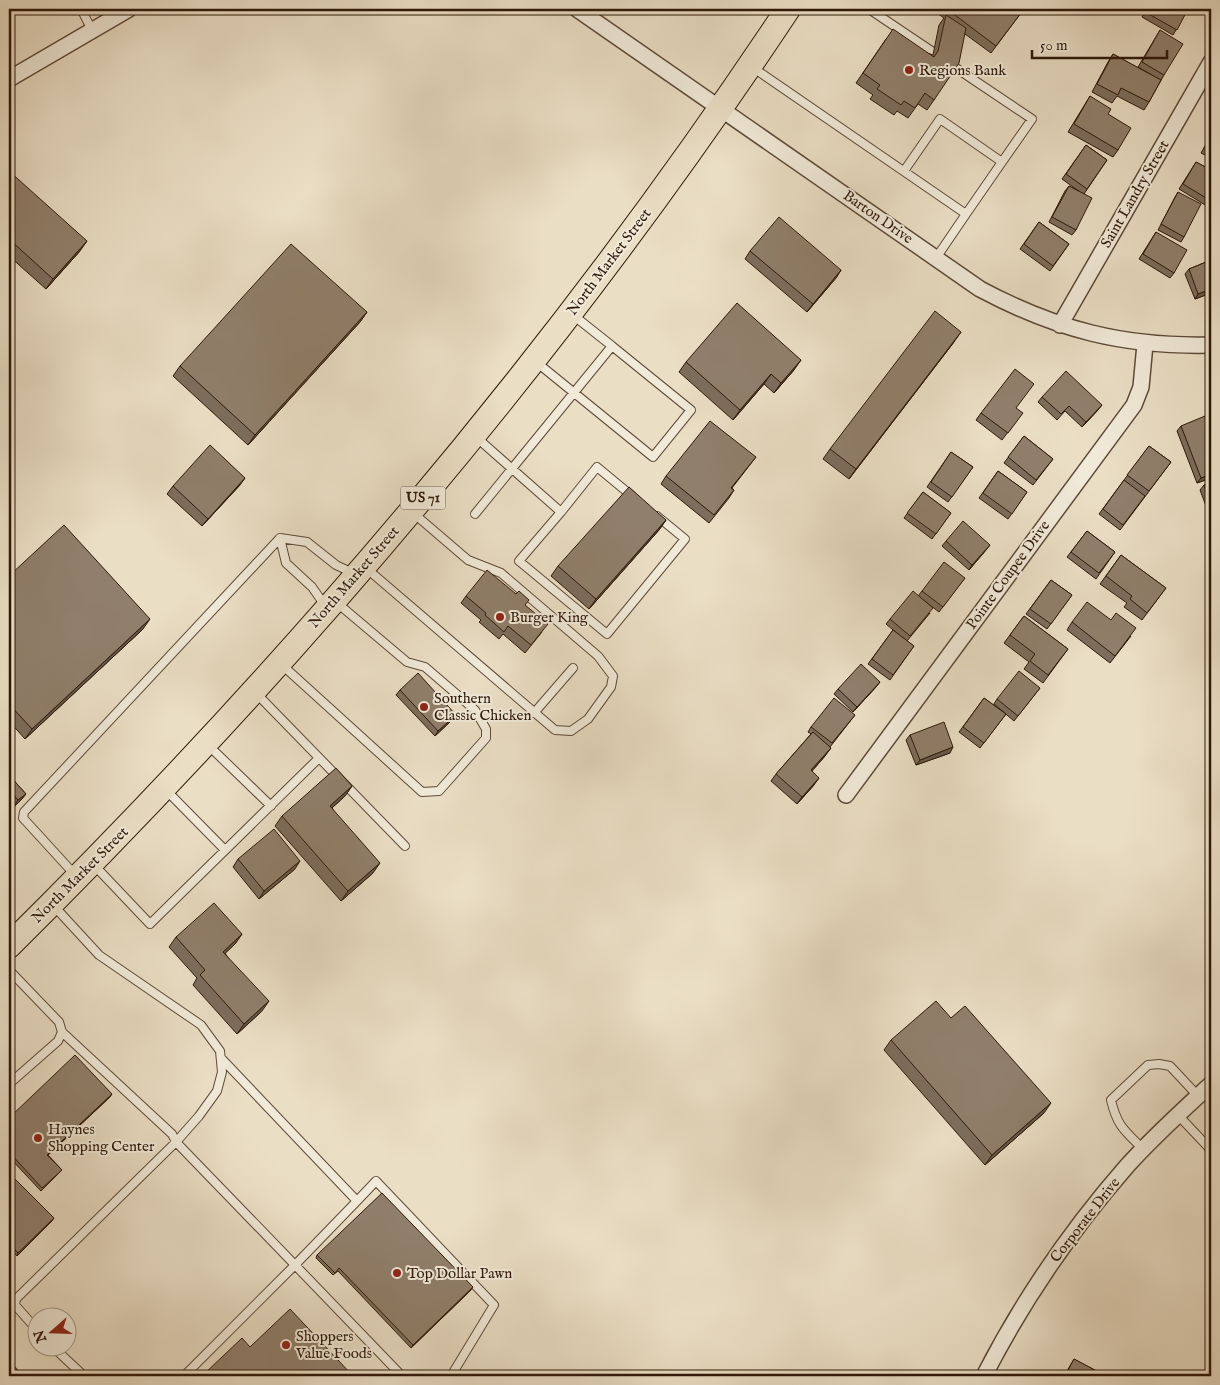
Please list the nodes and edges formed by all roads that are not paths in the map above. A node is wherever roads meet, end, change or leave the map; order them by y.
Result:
1 (81, 9) edge
2 (129, 9) edge
3 (577, 9) edge
4 (788, 9) edge
5 (869, 9) edge
6 (92, 30) junction
7 (933, 52) dead end
8 (1211, 62) edge
9 (750, 66) junction
10 (953, 66) edge
11 (9, 79) edge
12 (721, 108) junction
13 (1002, 162) junction
14 (904, 171) junction
15 (966, 214) junction
16 (936, 258) junction
17 (571, 313) junction
18 (1060, 325) junction
19 (1145, 344) junction
20 (1211, 345) edge
21 (612, 346) junction
22 (534, 360) junction
23 (574, 393) junction
24 (474, 435) junction
25 (512, 468) junction
26 (642, 503) edge
27 (649, 509) edge
28 (412, 511) junction
29 (561, 512) junction
30 (475, 514) dead end
31 (280, 538) junction
32 (361, 571) junction
33 (331, 605) junction
34 (280, 662) junction
35 (573, 668) dead end
36 (254, 691) junction
37 (534, 713) junction
38 (206, 743) junction
39 (320, 758) junction
40 (164, 788) junction
41 (846, 795) dead end
42 (271, 806) junction
43 (405, 846) dead end
44 (225, 850) junction
45 (85, 870) junction
46 (51, 904) junction
47 (9, 946) edge
48 (9, 970) edge
49 (62, 1032) junction
50 (221, 1058) junction
51 (9, 1084) edge
52 (1211, 1084) edge
53 (1198, 1096) junction
54 (1178, 1115) junction
55 (176, 1142) junction
56 (1143, 1149) junction
57 (1211, 1150) edge
58 (357, 1201) junction
59 (295, 1265) junction
60 (28, 1320) edge
61 (65, 1358) edge
62 (9, 1373) edge
63 (12, 1376) edge
64 (84, 1376) edge
65 (184, 1376) edge
66 (402, 1376) edge
67 (451, 1376) edge
68 (984, 1376) edge

1 - 6 lane
2 - 6 street
3 - 12 street, Barton Drive
4 - 9 main road, North Market Street / US 71
5 - 7 lane
6 - 11 street
8 - 18 street, Saint Landry Street
9 - 12 main road, North Market Street / US 71
9 - 14 lane
10 - 13 lane
12 - 16 street, Barton Drive
12 - 17 main road, North Market Street / US 71
13 - 14 lane
13 - 15 lane
14 - 15 lane
15 - 16 lane
16 - 18 street, Barton Drive
17 - 21 lane
17 - 22 main road, North Market Street / US 71
18 - 19 street, Barton Drive
19 - 20 street, Barton Drive
19 - 41 street, Pointe Coupee Drive
21 - 23 lane
21 - 23 lane
22 - 23 lane
22 - 24 main road, North Market Street / US 71
23 - 25 lane
24 - 25 lane
24 - 28 main road, North Market Street / US 71
25 - 29 lane
25 - 30 lane
26 - 29 lane
27 - 29 lane
28 - 32 main road, North Market Street / US 71
28 - 37 lane
31 - 32 lane
31 - 33 lane
31 - 45 lane
32 - 33 main road, North Market Street / US 71
32 - 37 lane
33 - 34 main road, North Market Street / US 71
33 - 34 lane
34 - 36 main road, North Market Street / US 71
35 - 37 lane
36 - 38 main road, North Market Street / US 71
36 - 39 lane
38 - 40 main road, North Market Street / US 71
38 - 42 lane
39 - 42 lane
39 - 43 lane
40 - 44 lane
40 - 45 main road, North Market Street / US 71
42 - 44 lane
44 - 45 lane
45 - 46 main road, North Market Street / US 71
46 - 47 main road, North Market Street / US 71
46 - 50 lane
48 - 49 lane
49 - 51 lane
49 - 55 lane
50 - 55 lane
50 - 58 lane
52 - 53 street, Corporate Drive
53 - 54 street, Corporate Drive
53 - 56 lane
54 - 56 street, Corporate Drive
54 - 57 lane
55 - 59 lane
55 - 60 lane
56 - 68 street, Corporate Drive
58 - 59 lane
58 - 67 lane
59 - 65 lane
59 - 66 lane
61 - 64 lane
62 - 63 street

